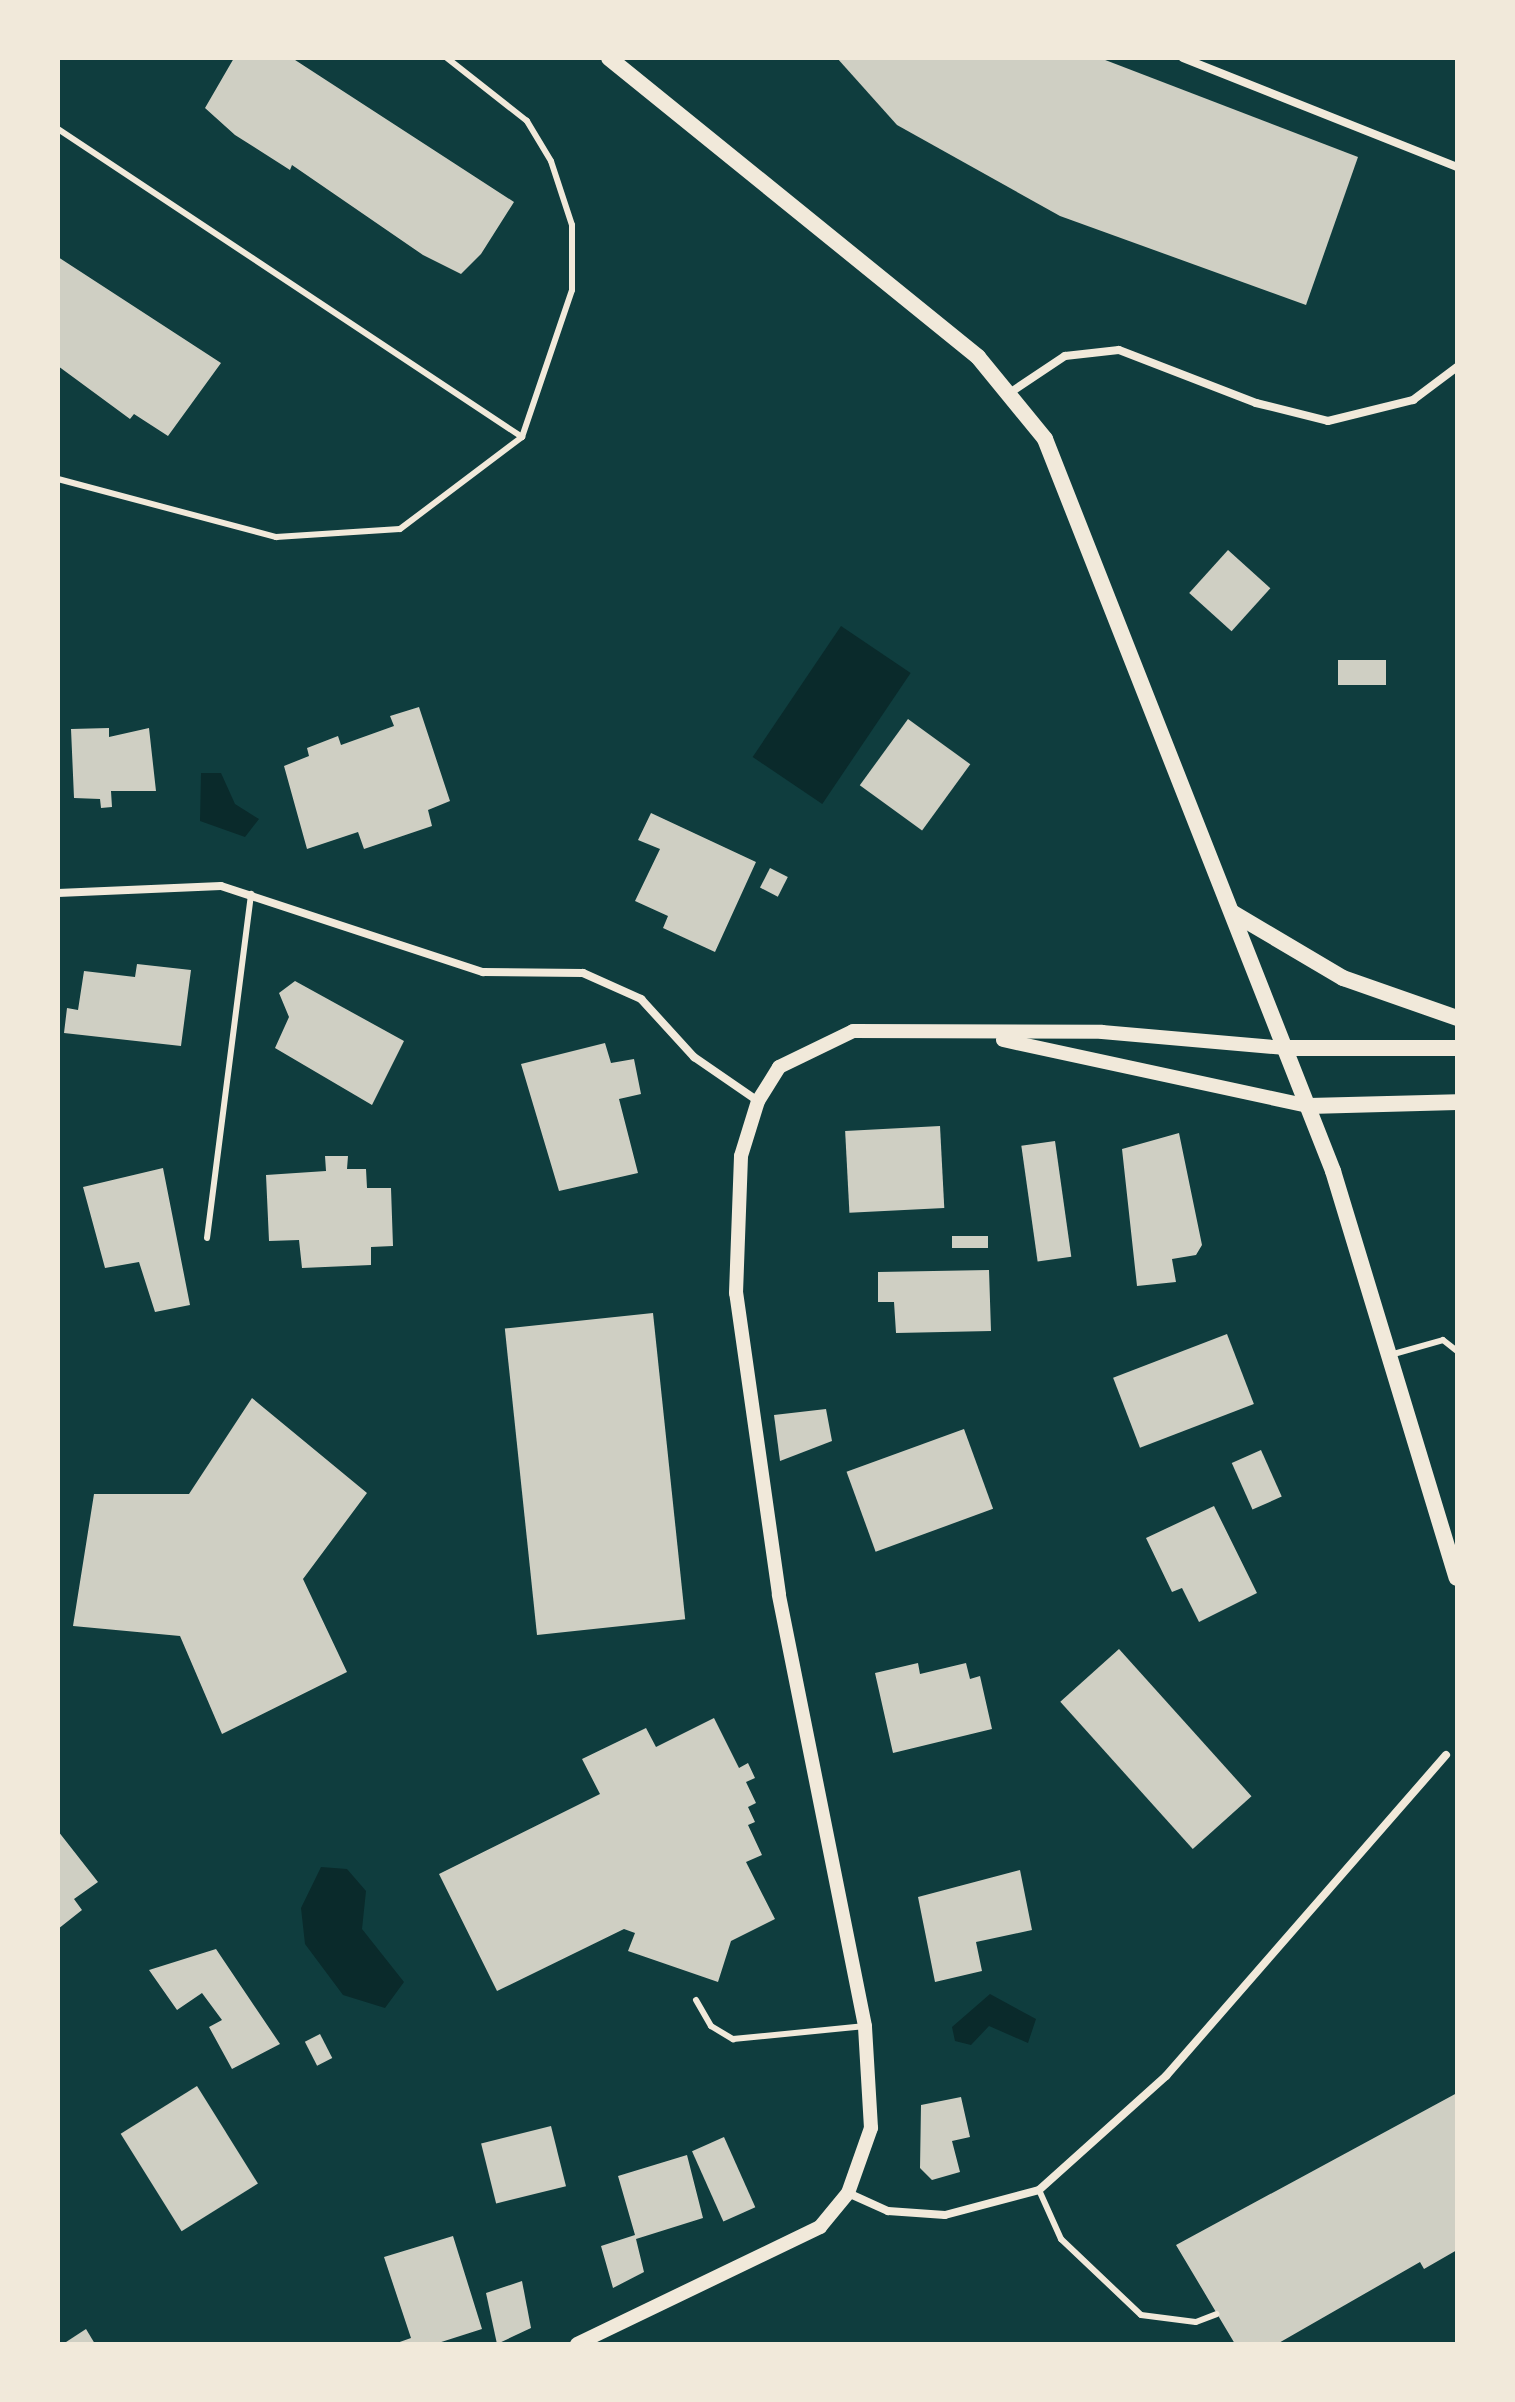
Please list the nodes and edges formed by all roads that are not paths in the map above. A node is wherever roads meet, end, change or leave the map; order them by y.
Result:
1 (447, 58) edge
2 (609, 58) edge
3 (1183, 58) edge
4 (58, 129) edge
5 (1457, 167) edge
6 (1457, 367) edge
7 (1011, 392) junction
8 (522, 437) junction
9 (58, 479) edge
10 (58, 893) edge
11 (251, 894) junction
12 (1233, 913) junction
13 (1457, 1018) edge
14 (979, 1034) junction
15 (1286, 1048) junction
16 (1457, 1048) edge
17 (758, 1101) junction
18 (1457, 1102) edge
19 (1309, 1106) junction
20 (207, 1238) dead end
21 (1457, 1351) edge
22 (1390, 1355) junction
23 (1457, 1578) edge
24 (1446, 1755) dead end
25 (696, 2000) dead end
26 (865, 2026) junction
27 (1039, 2190) junction
28 (848, 2193) junction
29 (1217, 2314) dead end
30 (577, 2344) edge

1 - 8 lane
2 - 7 main road
3 - 5 street
4 - 8 lane
6 - 7 street
7 - 12 main road
8 - 9 lane
10 - 11 street
11 - 17 street
11 - 20 lane
12 - 13 main road
12 - 15 main road
14 - 15 street
14 - 17 street
14 - 19 street
15 - 16 main road
15 - 19 main road
17 - 26 street
18 - 19 main road
19 - 22 main road
21 - 22 lane
22 - 23 main road
24 - 27 street
25 - 26 lane
26 - 28 street
27 - 28 street
27 - 29 lane
28 - 30 street

